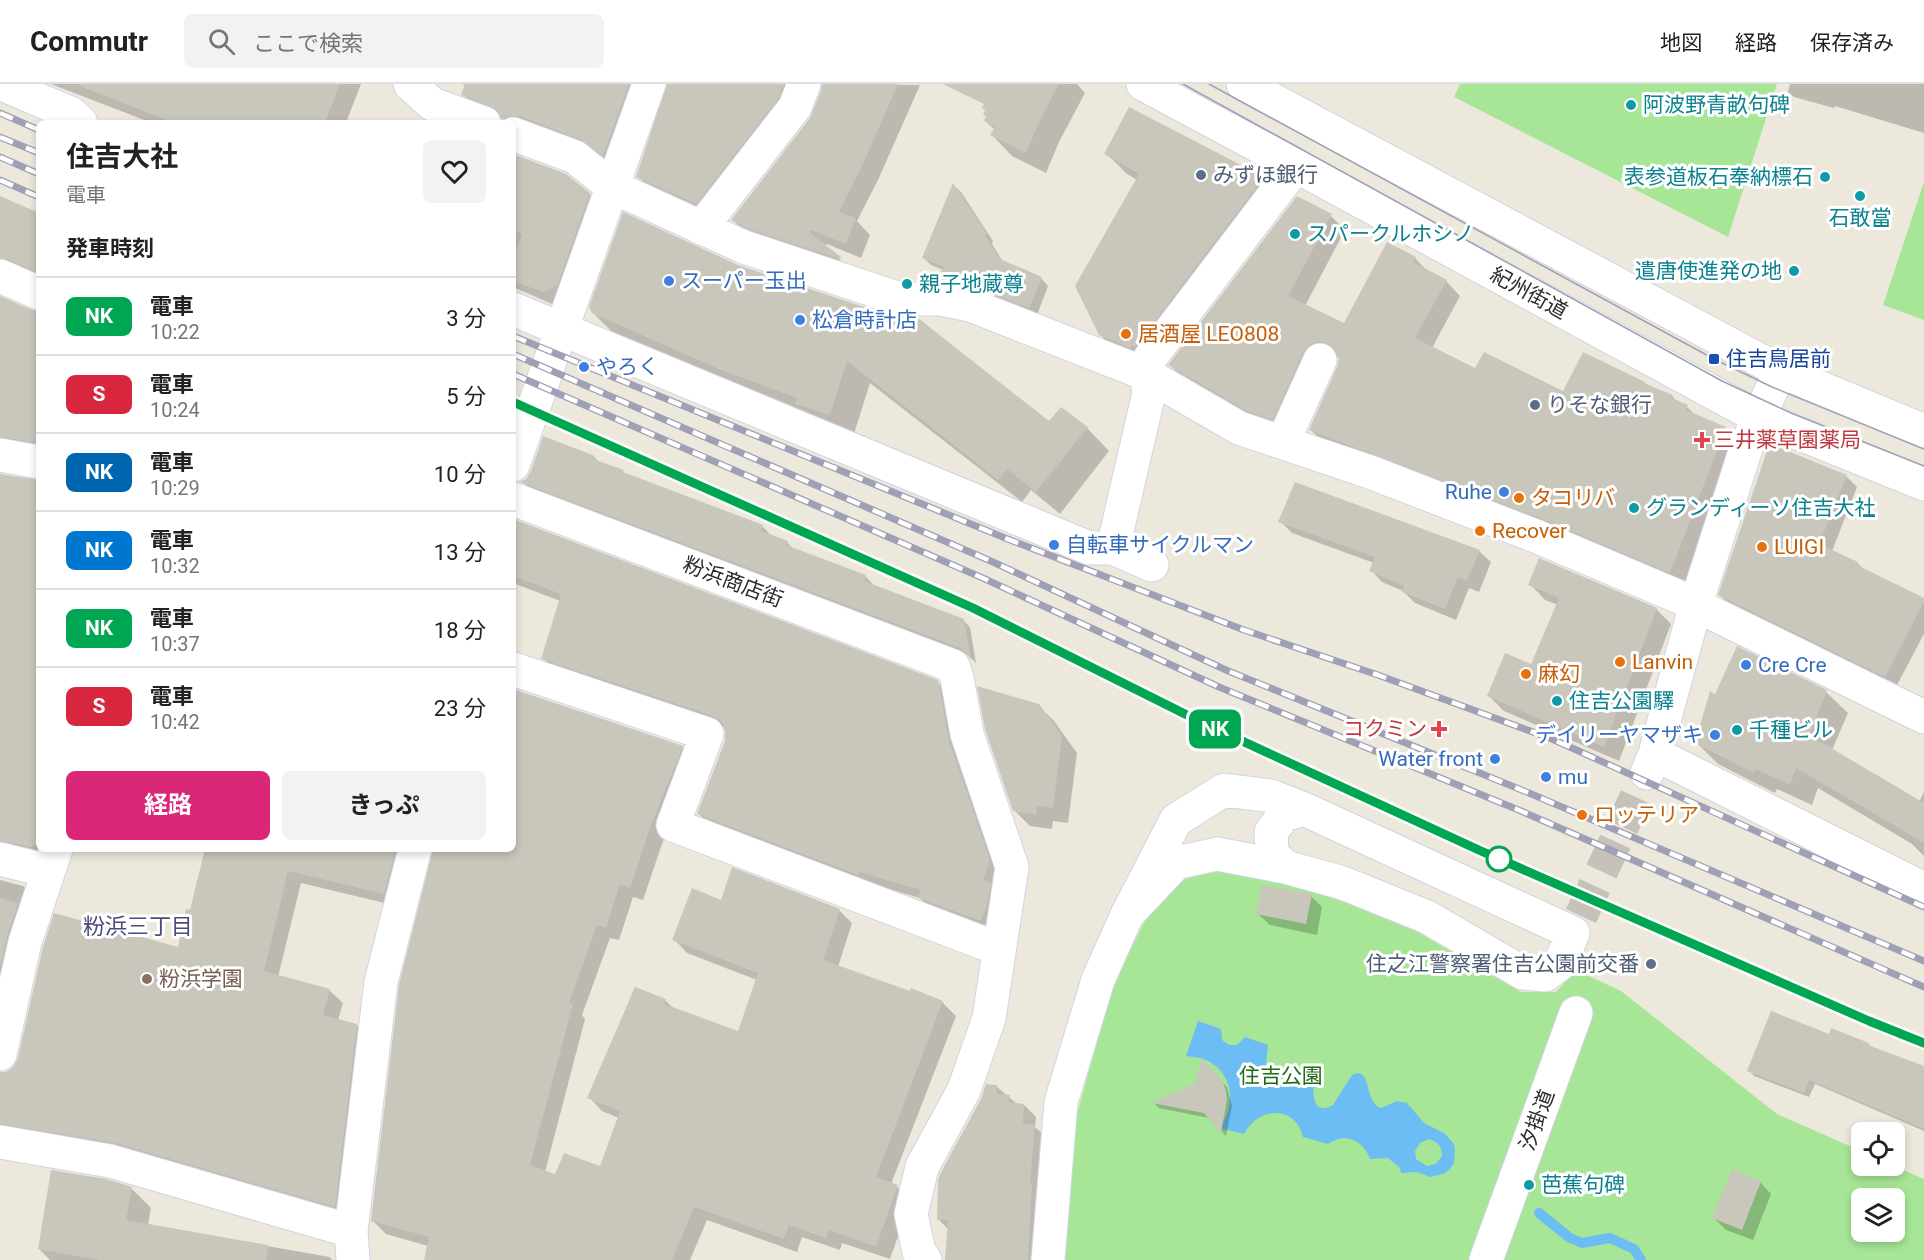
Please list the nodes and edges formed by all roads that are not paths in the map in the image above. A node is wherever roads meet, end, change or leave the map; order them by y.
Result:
1 (2, 84) edge
2 (410, 84) edge
3 (648, 84) edge
4 (804, 84) edge
5 (1143, 84) edge
6 (1243, 84) edge
7 (78, 120) edge
8 (476, 120) edge
9 (516, 135) edge
10 (1296, 166) junction
11 (612, 186) junction
12 (701, 228) junction
13 (0, 276) edge
14 (36, 292) edge
15 (516, 310) edge
16 (560, 328) junction
17 (1320, 360) dead end
18 (1780, 371) junction
19 (1146, 374) junction
20 (1758, 417) junction
21 (1924, 431) edge
22 (1283, 442) junction
23 (0, 455) edge
24 (516, 456) edge
25 (36, 461) edge
26 (1924, 484) edge
27 (516, 500) edge
28 (1113, 548) junction
29 (1152, 565) dead end
30 (1695, 604) junction
31 (516, 670) edge
32 (1924, 717) edge
33 (1304, 809) junction
34 (413, 852) edge
35 (0, 859) edge
36 (52, 860) edge
37 (1285, 867) junction
38 (1924, 889) edge
39 (1127, 915) junction
40 (999, 949) junction
41 (1576, 1013) dead end
42 (0, 1054) edge
43 (0, 1142) edge
44 (352, 1245) edge
45 (925, 1260) edge
46 (1048, 1260) edge
47 (1486, 1260) edge

1 - 7 street
2 - 8 street
3 - 11 street
4 - 12 street
5 - 10 street, 紀州街道
6 - 18 street
9 - 11 street
10 - 19 street
10 - 20 street, 紀州街道
11 - 12 street
11 - 16 street
12 - 19 street
13 - 14 street
15 - 16 street
16 - 24 street
16 - 28 street
17 - 22 street
18 - 20 street
18 - 21 street
19 - 22 street
19 - 28 street
20 - 26 street, 紀州街道
20 - 30 street
22 - 30 street
23 - 25 street
27 - 40 street, 粉浜商店街
28 - 29 street
30 - 32 street
30 - 38 street
31 - 40 street
33 - 37 street
33 - 37 street
33 - 39 street
34 - 44 street
35 - 36 street
36 - 42 street
37 - 39 street
39 - 46 street
40 - 45 street
41 - 47 street, 汐掛道
43 - 44 street

